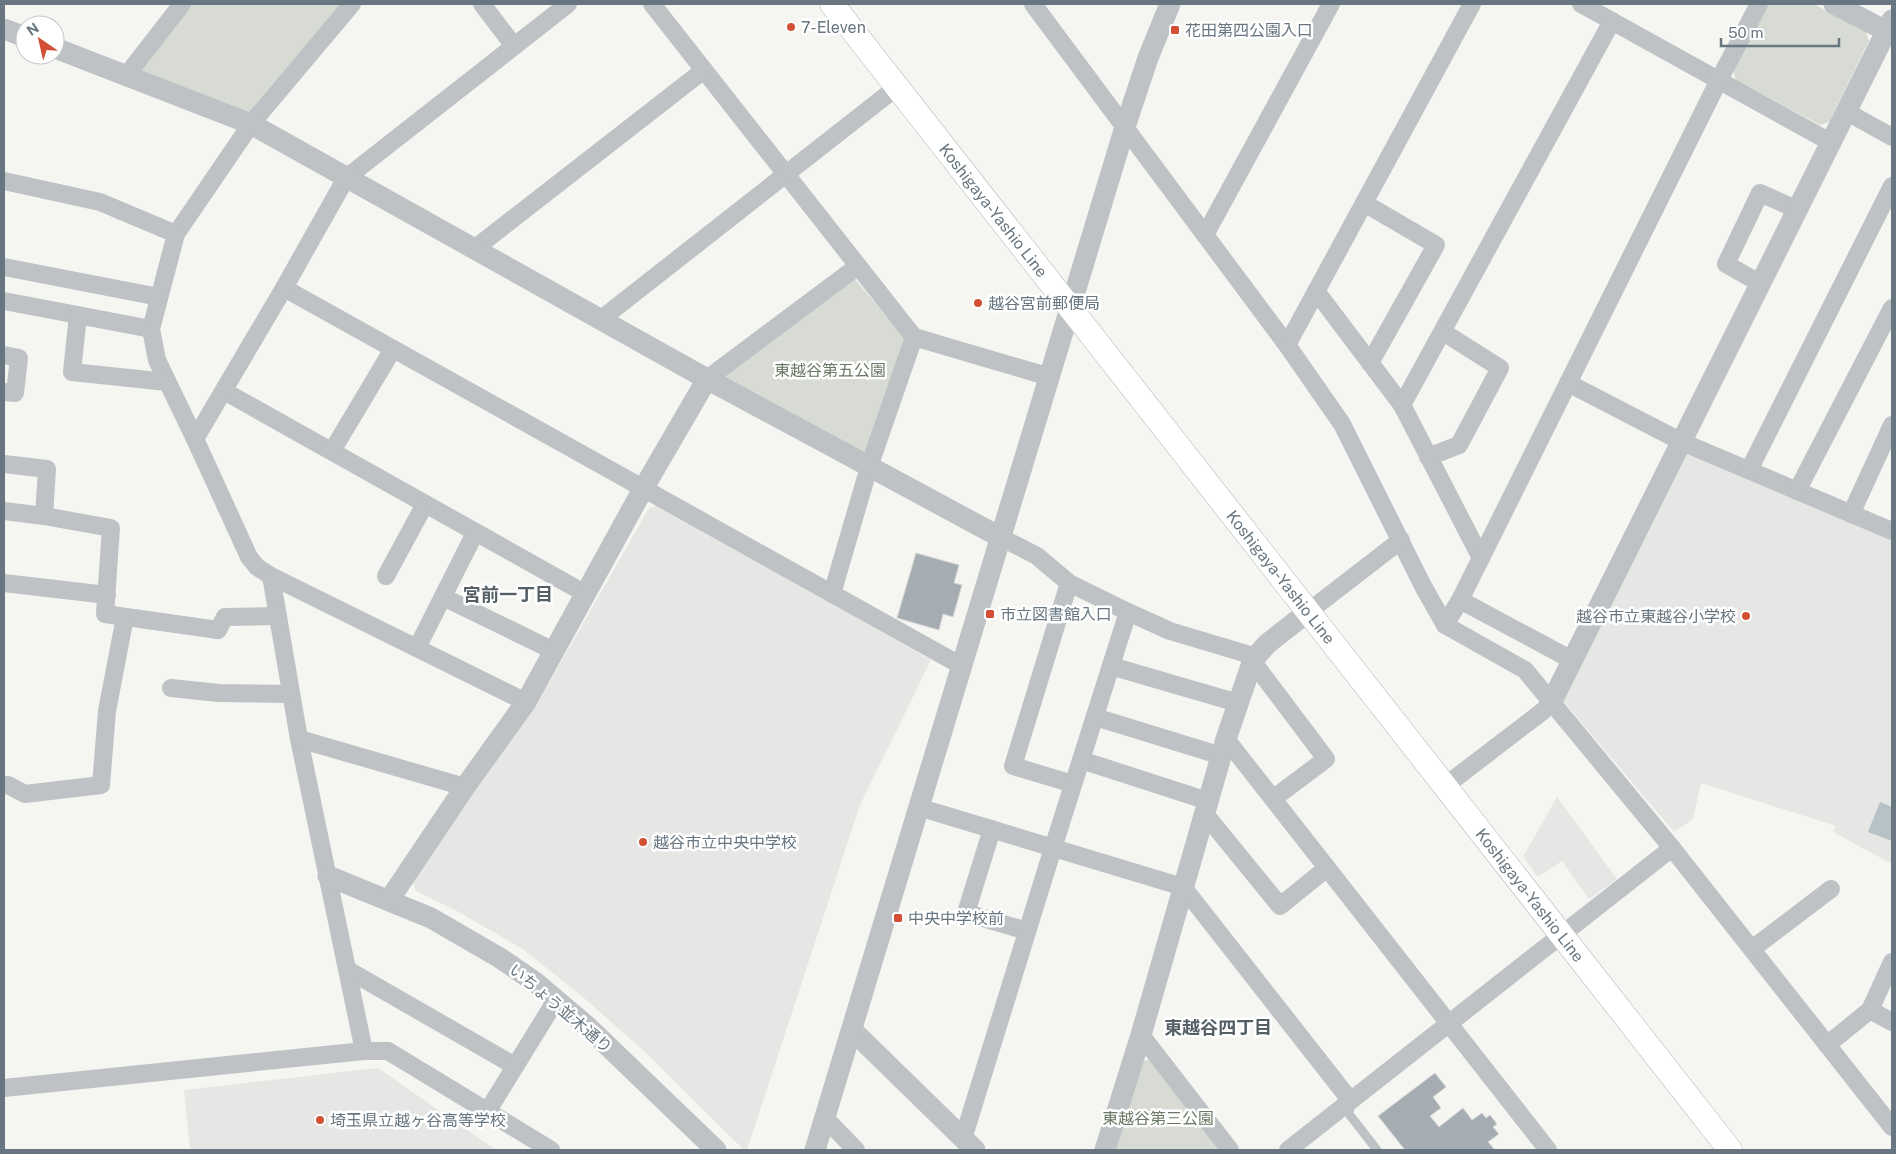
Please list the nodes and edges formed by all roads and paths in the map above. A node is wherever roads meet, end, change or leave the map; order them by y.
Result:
1 (182, 4) edge
2 (352, 4) edge
3 (482, 4) edge
4 (568, 4) edge
5 (652, 4) edge
6 (832, 4) edge
7 (1033, 4) edge
8 (1170, 4) edge
9 (1330, 4) edge
10 (1472, 4) edge
11 (1580, 4) edge
12 (1759, 4) edge
13 (1834, 4) edge
14 (1612, 21) junction
15 (1890, 28) edge
16 (514, 46) junction
17 (65, 52) edge
18 (704, 70) junction
19 (126, 76) junction
20 (1719, 80) junction
21 (897, 87) junction
22 (1847, 112) junction
23 (251, 124) junction
24 (1125, 127) junction
25 (1892, 137) edge
26 (1832, 143) junction
27 (786, 174) junction
28 (346, 178) junction
29 (4, 181) edge
30 (1892, 186) edge
31 (1364, 203) junction
32 (1798, 210) junction
33 (176, 234) junction
34 (1205, 235) junction
35 (474, 250) junction
36 (858, 266) junction
37 (4, 267) edge
38 (1761, 284) junction
39 (284, 288) junction
40 (1316, 291) junction
41 (159, 297) junction
42 (4, 301) edge
43 (1071, 308) junction
44 (1892, 308) edge
45 (78, 315) junction
46 (600, 320) junction
47 (151, 329) junction
48 (1442, 332) junction
49 (914, 338) junction
50 (1287, 345) junction
51 (393, 349) junction
52 (4, 355) edge
53 (1370, 363) junction
54 (1050, 377) junction
55 (707, 379) junction
56 (167, 382) junction
57 (1568, 383) junction
58 (224, 391) junction
59 (4, 392) edge
60 (1402, 405) junction
61 (1892, 424) edge
62 (195, 439) junction
63 (1682, 442) junction
64 (332, 451) junction
65 (1428, 457) junction
66 (4, 464) edge
67 (868, 467) junction
68 (1749, 470) junction
69 (643, 489) junction
70 (1797, 491) junction
71 (425, 504) junction
72 (4, 511) edge
73 (1851, 514) junction
74 (44, 516) junction
75 (1892, 531) edge
76 (476, 533) junction
77 (1000, 538) junction
78 (1401, 540) junction
79 (1481, 558) junction
80 (271, 576) junction
81 (386, 576) dead end
82 (1069, 582) junction
83 (4, 583) edge
84 (586, 594) junction
85 (832, 594) junction
86 (106, 595) junction
87 (443, 597) junction
88 (1460, 600) junction
89 (1309, 611) junction
90 (1128, 612) junction
91 (278, 616) junction
92 (125, 617) junction
93 (1445, 625) junction
94 (417, 648) junction
95 (554, 651) junction
96 (1253, 660) junction
97 (1572, 660) junction
98 (960, 665) junction
99 (1111, 666) junction
100 (171, 688) dead end
101 (291, 694) junction
102 (526, 702) junction
103 (1551, 702) junction
104 (1238, 703) junction
105 (1095, 716) junction
106 (299, 739) junction
107 (1224, 748) junction
108 (1081, 760) junction
109 (1074, 784) junction
110 (4, 785) edge
111 (1444, 786) junction
112 (465, 787) junction
113 (1274, 798) junction
114 (918, 807) junction
115 (1207, 807) junction
116 (992, 830) junction
117 (1053, 848) junction
118 (1672, 848) junction
119 (1328, 868) junction
120 (328, 876) junction
121 (1183, 887) junction
122 (1832, 889) dead end
123 (389, 900) junction
124 (1028, 931) junction
125 (1561, 935) junction
126 (1752, 949) junction
127 (1892, 962) edge
128 (348, 970) junction
129 (556, 1000) junction
130 (1870, 1010) junction
131 (1892, 1022) edge
132 (1449, 1024) junction
133 (852, 1030) junction
134 (1141, 1035) junction
135 (1827, 1045) junction
136 (364, 1052) junction
137 (515, 1066) junction
138 (4, 1088) edge
139 (1350, 1100) junction
140 (487, 1112) junction
141 (825, 1118) junction
142 (1892, 1128) edge
143 (969, 1144) edge
144 (551, 1150) edge
145 (716, 1150) edge
146 (815, 1150) edge
147 (856, 1150) edge
148 (1105, 1150) edge
149 (1230, 1150) edge
150 (1288, 1150) edge
151 (1377, 1150) edge
152 (1548, 1150) edge
153 (1730, 1150) edge

1 - 19 street
2 - 23 street
3 - 16 street
4 - 16 street
5 - 18 street
6 - 21 main road, Koshigaya-Yashio Line
7 - 24 street
8 - 24 street
9 - 34 street
10 - 31 street
11 - 14 street
12 - 20 street
13 - 15 street
14 - 20 street
14 - 48 street
15 - 22 street
16 - 28 street
17 - 19 street
18 - 27 street
18 - 35 street
19 - 23 street
20 - 26 street
20 - 57 street
21 - 27 street
21 - 43 main road, Koshigaya-Yashio Line
22 - 25 street
22 - 26 street
23 - 28 street
23 - 33 street
24 - 34 street
24 - 43 street
26 - 32 street
27 - 36 street
27 - 46 street
28 - 35 street
28 - 39 street
29 - 33 street
30 - 68 street
31 - 40 street
31 - 53 street
32 - 38 street
32 - 38 street
33 - 41 street
34 - 50 street
35 - 46 street
36 - 49 street
36 - 55 street
37 - 41 street
38 - 63 street
39 - 51 street
39 - 58 street
40 - 50 street
40 - 53 street
41 - 47 street
42 - 45 street
43 - 54 street
43 - 89 main road, Koshigaya-Yashio Line
44 - 70 street
45 - 47 street
45 - 56 street
46 - 55 street
47 - 56 street
48 - 60 street
48 - 65 street
49 - 54 street
49 - 67 street
50 - 78 street
51 - 64 street
51 - 69 street
52 - 59 street
53 - 60 street
54 - 77 street
55 - 67 street
55 - 69 street
56 - 62 street
57 - 63 street
57 - 79 street
58 - 62 street
58 - 64 street
60 - 65 street
61 - 73 street
62 - 80 street
63 - 68 street
63 - 97 street
64 - 71 street
65 - 79 street
66 - 74 street
67 - 77 street
67 - 85 street
68 - 70 street
69 - 84 street
69 - 85 street
70 - 73 street
71 - 76 street
71 - 81 street
72 - 74 street
73 - 75 street
74 - 86 street
76 - 84 street
76 - 87 street
77 - 82 street
77 - 98 street
78 - 89 street
78 - 93 street
79 - 88 street
80 - 91 street
80 - 94 street
82 - 90 street
82 - 109 street
83 - 86 street
84 - 95 street
85 - 98 street
86 - 92 street
87 - 94 street
87 - 95 street
88 - 93 street
88 - 97 street
89 - 96 street
89 - 111 main road, Koshigaya-Yashio Line
90 - 96 street
90 - 99 street
91 - 92 street
91 - 101 street
92 - 110 street
93 - 103 street
94 - 102 street
95 - 102 street
96 - 104 street
96 - 113 street
97 - 103 street
98 - 114 street
99 - 104 street
99 - 105 street
100 - 101 street
101 - 106 street
102 - 112 street
103 - 111 street
103 - 118 street
104 - 107 street
105 - 107 street
105 - 108 street
106 - 112 street
106 - 120 street
107 - 113 street
107 - 115 street
108 - 109 street
108 - 115 street
109 - 117 street
111 - 125 main road, Koshigaya-Yashio Line
112 - 123 street
113 - 119 street
114 - 116 street
114 - 133 street
115 - 119 street
115 - 121 street
116 - 117 street
116 - 124 street
117 - 121 street
117 - 124 street
118 - 125 street
118 - 126 street
119 - 132 street
120 - 123 street, いちょう並木通り
120 - 128 street
121 - 134 street
121 - 139 street
122 - 126 street
123 - 129 street, いちょう並木通り
124 - 143 street
125 - 132 street
125 - 153 main road, Koshigaya-Yashio Line
126 - 135 street
127 - 130 street
128 - 136 street
128 - 137 street
129 - 137 street
129 - 145 street, いちょう並木通り
130 - 131 street
130 - 135 street
132 - 139 street
132 - 152 street
133 - 141 street
133 - 143 street
134 - 148 street
134 - 149 street
135 - 142 street
136 - 138 street
136 - 140 street
137 - 140 street
139 - 150 street
139 - 151 lane
140 - 144 street
141 - 146 street
141 - 147 street

